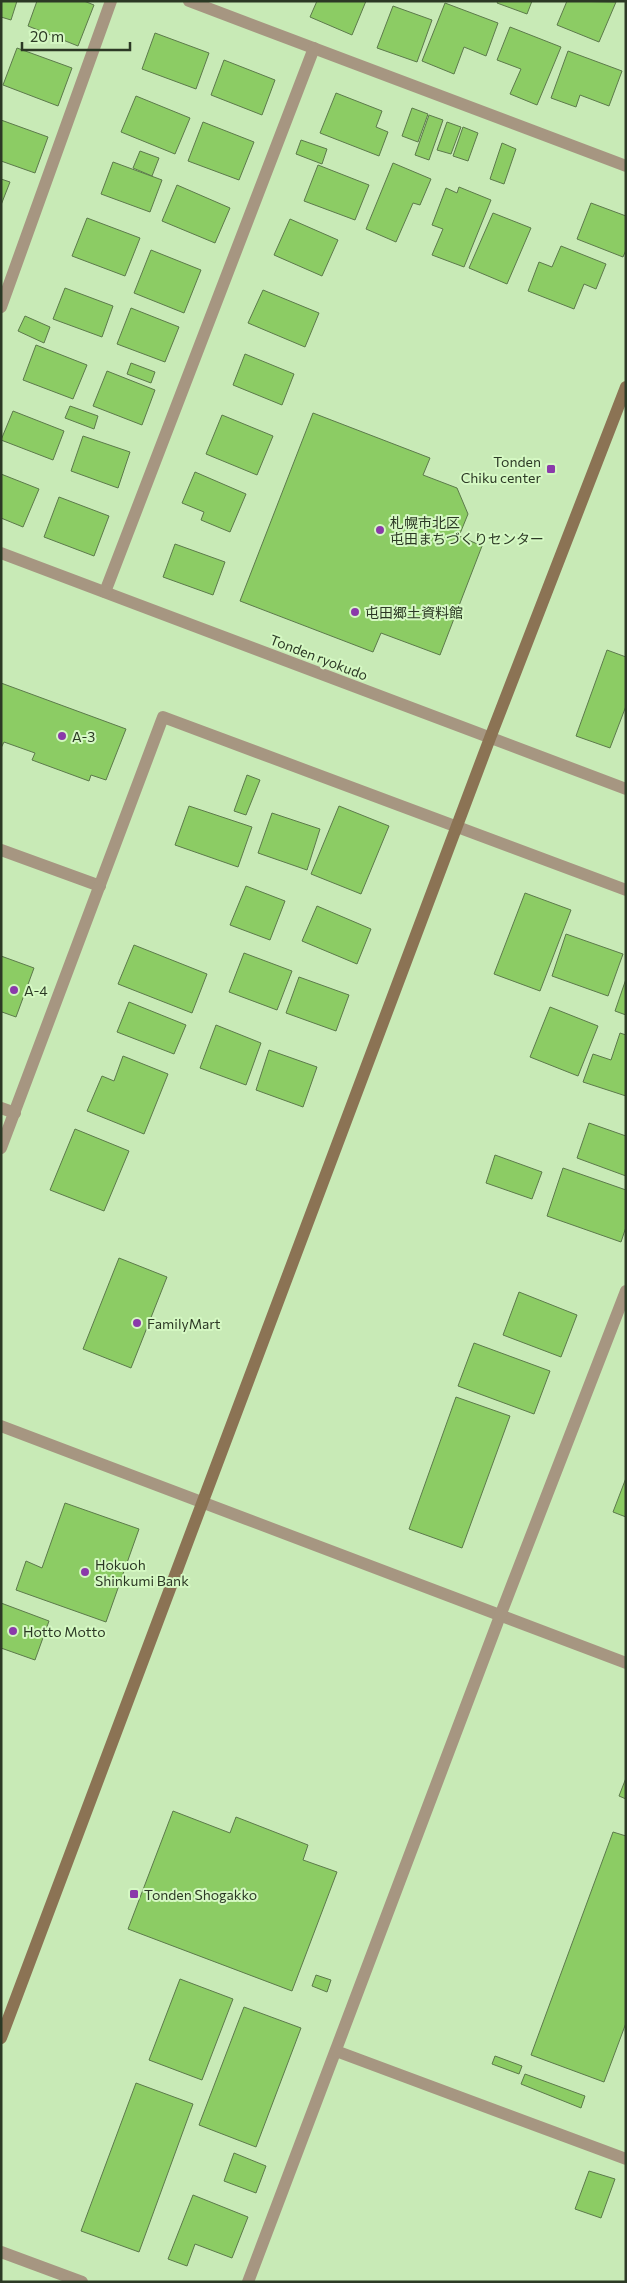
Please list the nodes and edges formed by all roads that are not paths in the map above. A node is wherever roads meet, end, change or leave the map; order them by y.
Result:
1 (110, 1) edge
2 (188, 1) edge
3 (314, 48) junction
4 (626, 166) edge
5 (1, 307) edge
6 (626, 387) edge
7 (1, 553) edge
8 (105, 592) junction
9 (490, 738) junction
10 (626, 789) edge
11 (458, 826) junction
12 (1, 850) edge
13 (100, 886) junction
14 (626, 890) edge
15 (1, 1108) edge
16 (15, 1113) junction
17 (1, 1148) edge
18 (626, 1291) edge
19 (1, 1426) edge
20 (203, 1503) junction
21 (500, 1616) junction
22 (626, 1663) edge
23 (1, 2038) edge
24 (336, 2051) junction
25 (626, 2159) edge
26 (1, 2252) edge
27 (82, 2282) edge
28 (248, 2282) edge

1 - 5 street
2 - 3 street
3 - 4 street
3 - 8 street
6 - 9 street
7 - 8 street, Tonden ryokudo
8 - 9 street, Tonden ryokudo
9 - 10 street, Tonden ryokudo
9 - 11 street
11 - 13 street
11 - 14 street
11 - 20 street
12 - 13 street
13 - 16 street
15 - 16 street
16 - 17 street
18 - 21 street
19 - 20 street
20 - 21 street
20 - 23 street
21 - 22 street
21 - 24 street
24 - 25 street
24 - 28 street
26 - 27 street

